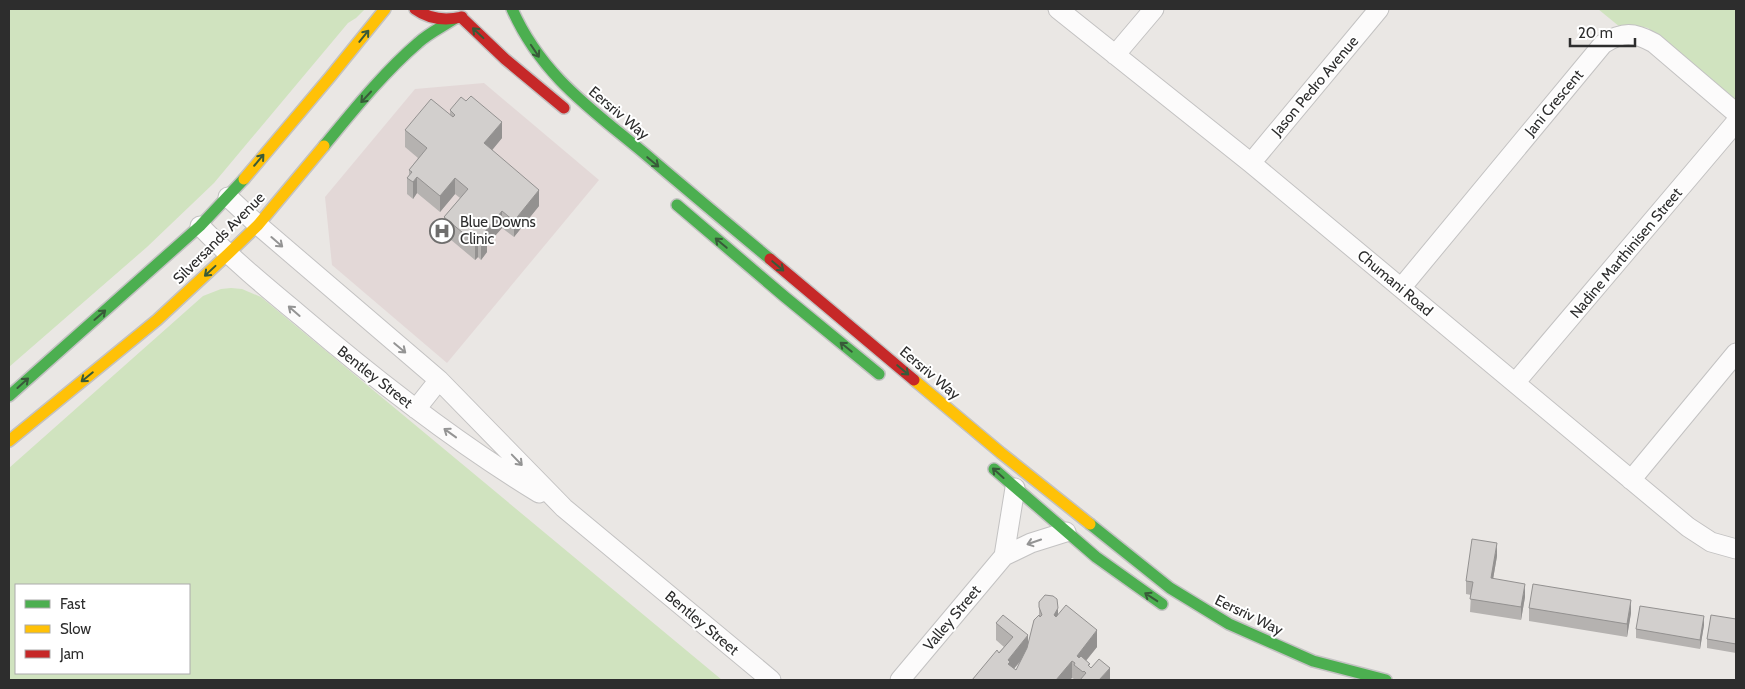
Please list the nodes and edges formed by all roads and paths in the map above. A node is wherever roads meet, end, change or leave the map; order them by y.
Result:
1 (385, 9) edge
2 (415, 9) edge
3 (512, 9) edge
4 (1058, 9) edge
5 (1154, 9) edge
6 (1379, 9) edge
7 (474, 11) dead end
8 (458, 18) junction
9 (1115, 56) junction
10 (1736, 113) edge
11 (574, 116) dead end
12 (1736, 122) edge
13 (1252, 163) junction
14 (228, 198) junction
15 (670, 199) dead end
16 (258, 225) junction
17 (200, 226) junction
18 (228, 254) junction
19 (1401, 288) junction
20 (1736, 353) edge
21 (439, 380) junction
22 (890, 382) dead end
23 (1515, 383) junction
24 (9, 396) edge
25 (416, 409) junction
26 (9, 441) edge
27 (983, 460) dead end
28 (1631, 480) junction
29 (1014, 488) junction
30 (564, 508) junction
31 (1066, 532) junction
32 (1736, 549) edge
33 (1004, 556) junction
34 (1173, 611) dead end
35 (771, 680) edge
36 (900, 680) edge
37 (1386, 680) edge

14 -> 1 main road, Silversands Avenue
2 - 8 main road
3 -> 37 main road, Eersriv Way
4 - 9 street, Chumani Road
5 - 9 street
6 - 13 street, Jason Pedro Avenue
7 - 8 main road, Silversands Avenue
11 -> 8 main road, Eersriv Way
8 -> 16 main road, Silversands Avenue
9 - 13 street, Chumani Road
10 - 19 street, Jani Crescent
12 - 23 street, Nadine Marthinisen Street
13 - 19 street, Chumani Road
14 - 16 street, Bentley Street
14 - 17 main road, Silversands Avenue
22 -> 15 main road
16 - 18 main road, Silversands Avenue
16 -> 21 street, Bentley Street
17 - 18 street, Bentley Street
24 -> 17 main road, Silversands Avenue
25 -> 18 street, Bentley Street
18 -> 26 main road, Silversands Avenue
19 - 23 street, Chumani Road
20 - 28 street
21 - 25 street
21 -> 30 street, Bentley Street
23 - 28 street, Chumani Road
30 -> 25 street, Bentley Street
29 -> 27 main road
28 - 32 street, Chumani Road
29 - 31 main road
29 - 33 street
30 - 35 street, Bentley Street
31 -> 33 street, Valley Street
34 -> 31 main road
33 - 36 street, Valley Street

